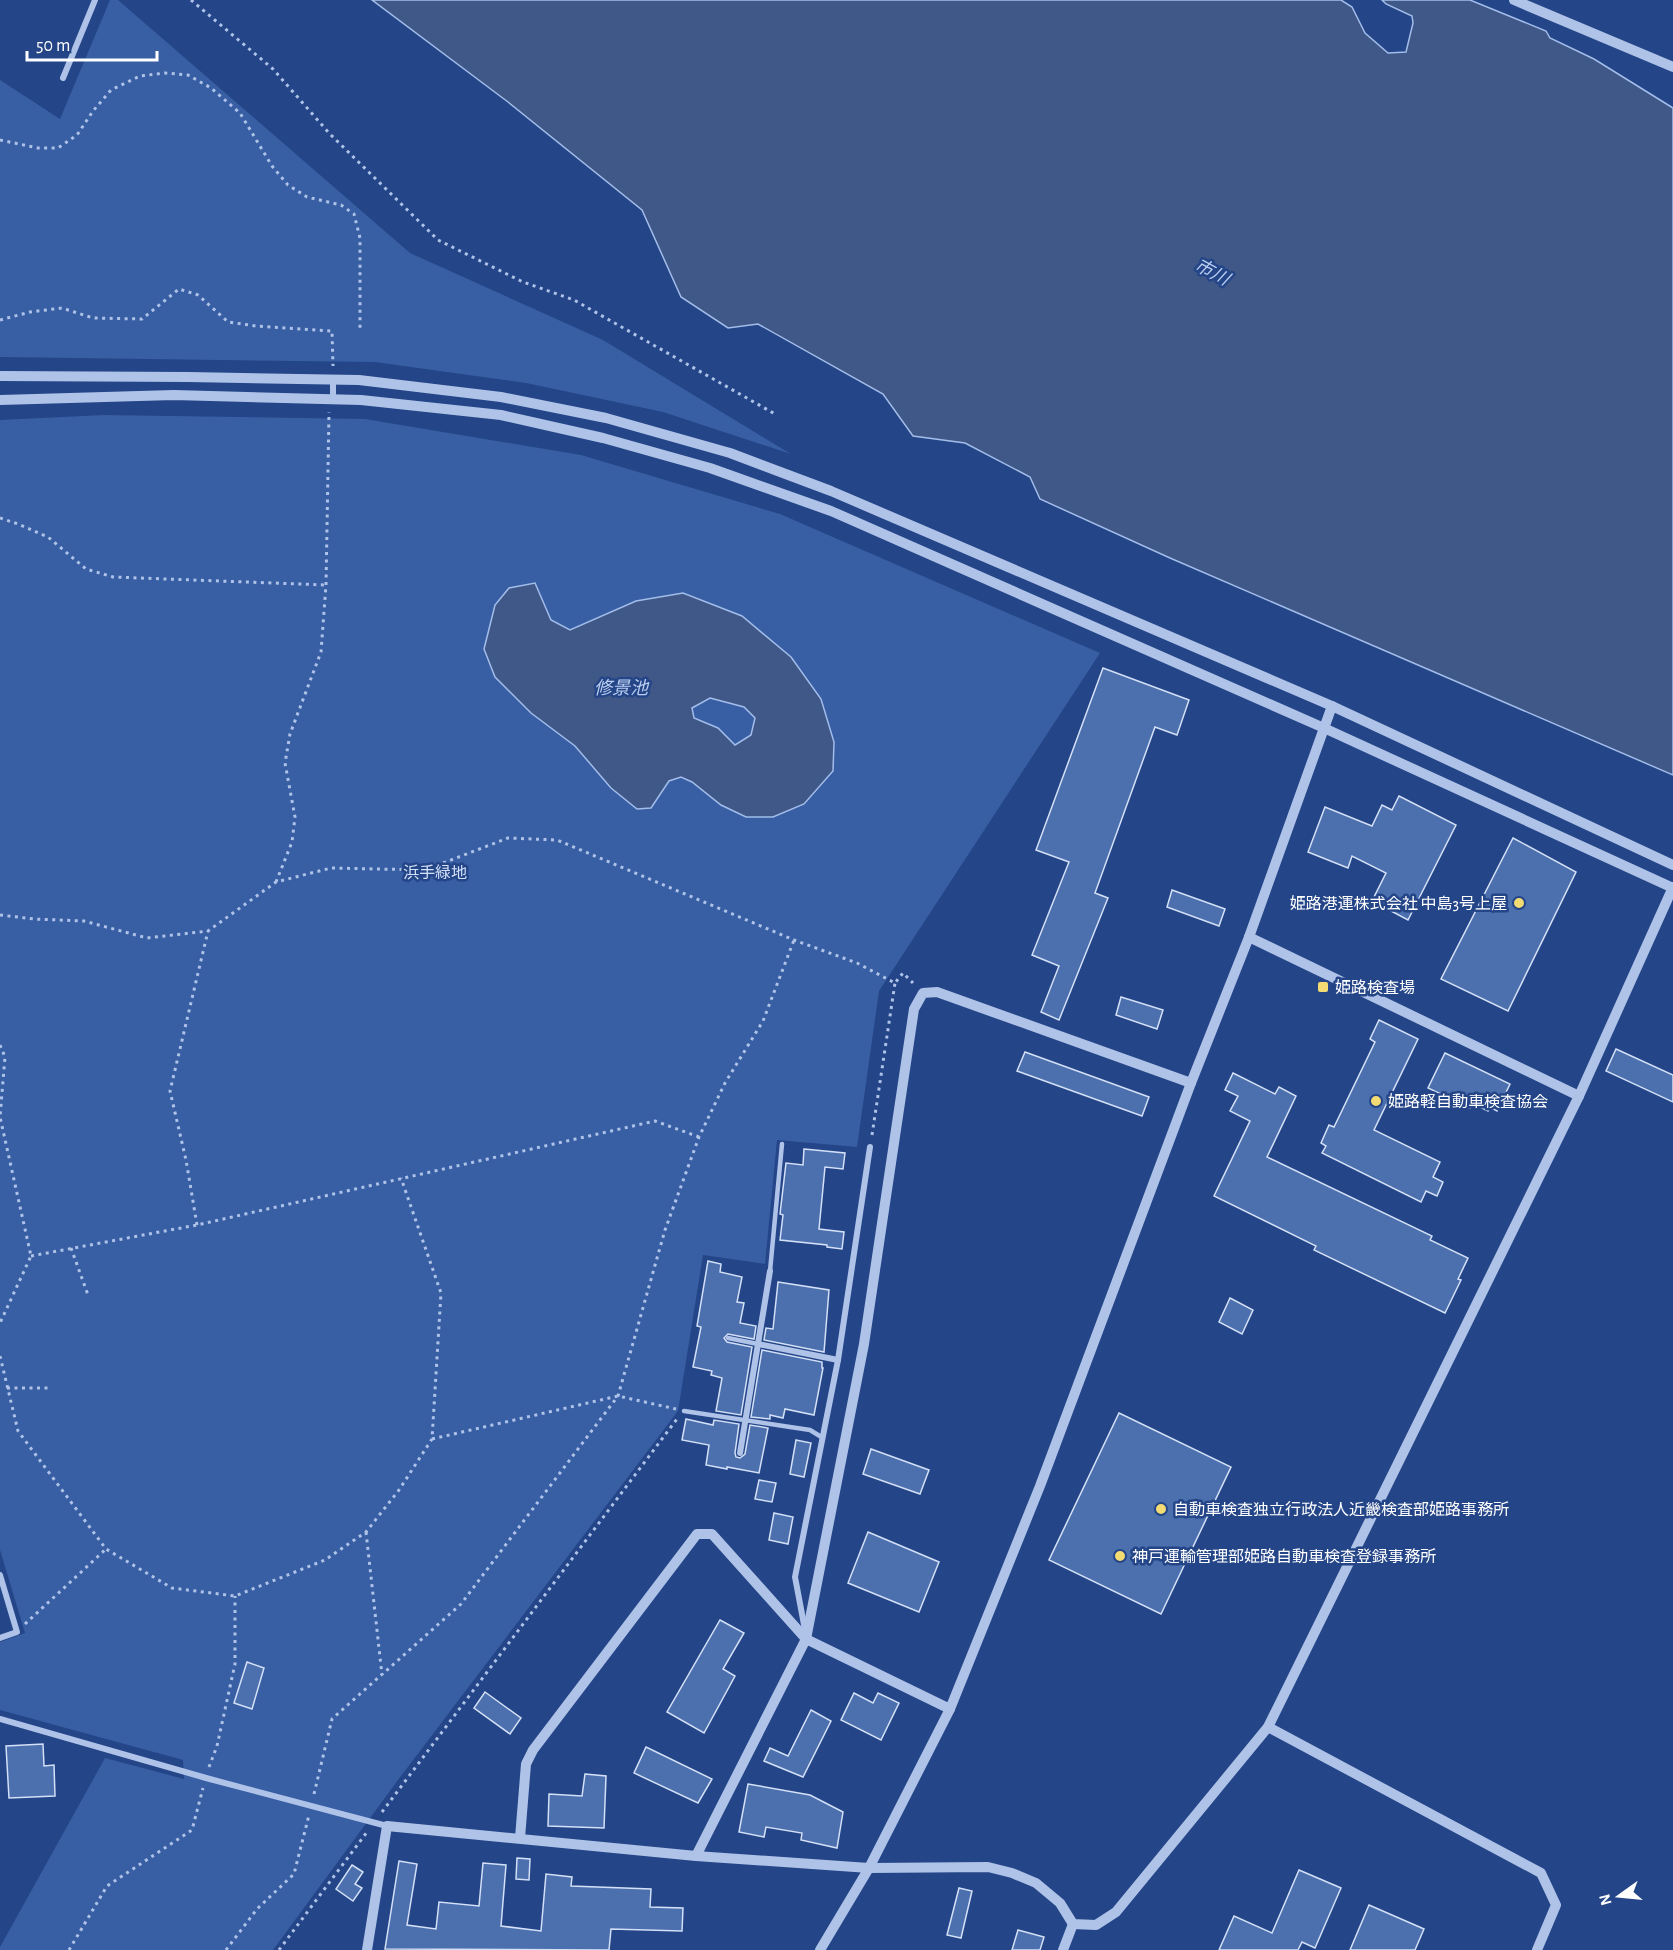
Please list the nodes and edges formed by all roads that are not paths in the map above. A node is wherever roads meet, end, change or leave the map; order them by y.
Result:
1 (95, 0) edge
2 (1514, 0) edge
3 (1673, 67) edge
4 (63, 78) dead end
5 (0, 376) edge
6 (333, 379) junction
7 (333, 399) junction
8 (0, 400) edge
9 (1332, 706) junction
10 (1324, 728) junction
11 (1673, 865) edge
12 (1673, 888) edge
13 (1250, 937) junction
14 (1191, 1083) junction
15 (1579, 1096) junction
16 (782, 1144) dead end
17 (870, 1147) road end
18 (770, 1271) joint
19 (728, 1338) dead end
20 (758, 1344) junction
21 (838, 1360) junction
22 (684, 1411) road end
23 (745, 1421) junction
24 (823, 1438) junction
25 (740, 1453) dead end
26 (0, 1575) edge
27 (0, 1638) edge
28 (806, 1639) junction
29 (951, 1709) junction
30 (0, 1719) edge
31 (1268, 1727) junction
32 (387, 1826) junction
33 (520, 1838) junction
34 (696, 1856) junction
35 (869, 1868) junction
36 (1073, 1924) junction
37 (367, 1950) edge
38 (820, 1950) edge
39 (1063, 1950) edge
40 (1537, 1950) edge

1 - 4 street
2 - 3 street
5 - 6 street
6 - 7 street
6 - 9 street
7 - 8 street
7 - 10 street
9 - 10 street
9 - 11 street
10 - 12 street
10 - 13 street
12 - 15 street
13 - 14 street
13 - 15 street
14 - 28 street
14 - 29 street
15 - 31 street
16 - 18 lane
17 - 21 street
18 - 20 street
19 - 20 lane
20 - 21 street
20 - 23 street
21 - 24 street
22 - 23 lane
23 - 24 lane
23 - 25 street
24 - 28 street
26 - 27 street
28 - 29 street
28 - 33 street
28 - 34 street
29 - 35 street
30 - 32 street
31 - 36 street
31 - 40 street
32 - 33 street
32 - 37 street
33 - 34 street
34 - 35 street
35 - 36 street
35 - 38 street
36 - 39 street

